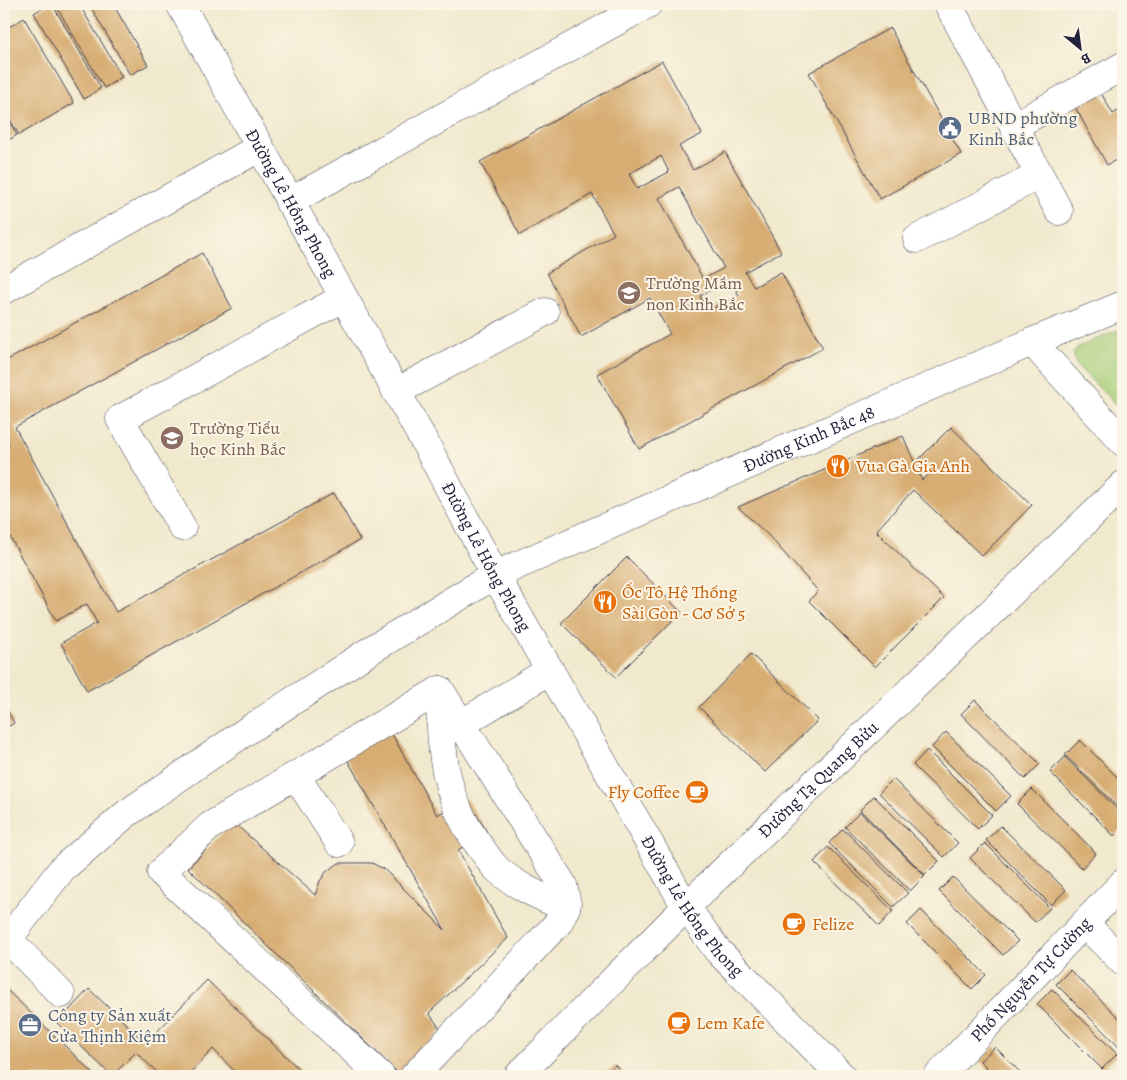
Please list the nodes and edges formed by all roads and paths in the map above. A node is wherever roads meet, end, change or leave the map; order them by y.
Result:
1 (180, 4) edge
2 (648, 4) edge
3 (948, 4) edge
4 (1123, 66) edge
5 (1014, 126) junction
6 (260, 148) junction
7 (1039, 174) junction
8 (289, 202) junction
9 (1059, 211) dead end
10 (917, 239) dead end
11 (4, 290) edge
12 (343, 298) junction
13 (1123, 305) edge
14 (545, 312) dead end
15 (1032, 342) junction
16 (396, 392) junction
17 (1123, 442) edge
18 (1123, 485) edge
19 (182, 527) dead end
20 (496, 575) junction
21 (550, 670) junction
22 (440, 690) junction
23 (462, 723) junction
24 (296, 776) junction
25 (339, 843) dead end
26 (1123, 883) edge
27 (686, 907) junction
28 (566, 908) junction
29 (1085, 924) junction
30 (1123, 962) edge
31 (61, 994) dead end
32 (381, 1076) edge
33 (414, 1076) edge
34 (518, 1076) edge
35 (842, 1076) edge
36 (938, 1076) edge

1 - 6 street, Đường Lê Hồng Phong
2 - 8 street
3 - 5 street
4 - 5 street
5 - 7 street
6 - 8 street, Đường Lê Hồng Phong
6 - 11 street
7 - 9 street
7 - 10 street
8 - 12 street, Đường Lê Hồng Phong
12 - 16 street, Đường Lê Hồng Phong
12 - 19 street
13 - 15 street, Đường Kinh Bắc 48
14 - 16 street
15 - 17 street
15 - 20 street, Đường Kinh Bắc 48
16 - 20 street, Đường Lê Hồng Phong
18 - 27 street, Đường Tạ Quang Bửu
20 - 21 street, Đường Lê Hồng Phong
20 - 31 street, Đường Kinh Bắc 48
21 - 23 street
21 - 27 street, Đường Lê Hồng Phong
22 - 23 street
22 - 24 street
22 - 28 street
23 - 28 street
24 - 25 street
24 - 32 street
26 - 29 street, Phố Nguyễn Tự Cường
27 - 34 street, Đường Tạ Quang Bửu
27 - 35 street, Đường Lê Hồng Phong
28 - 33 street
29 - 30 street
29 - 36 street, Phố Nguyễn Tự Cường

